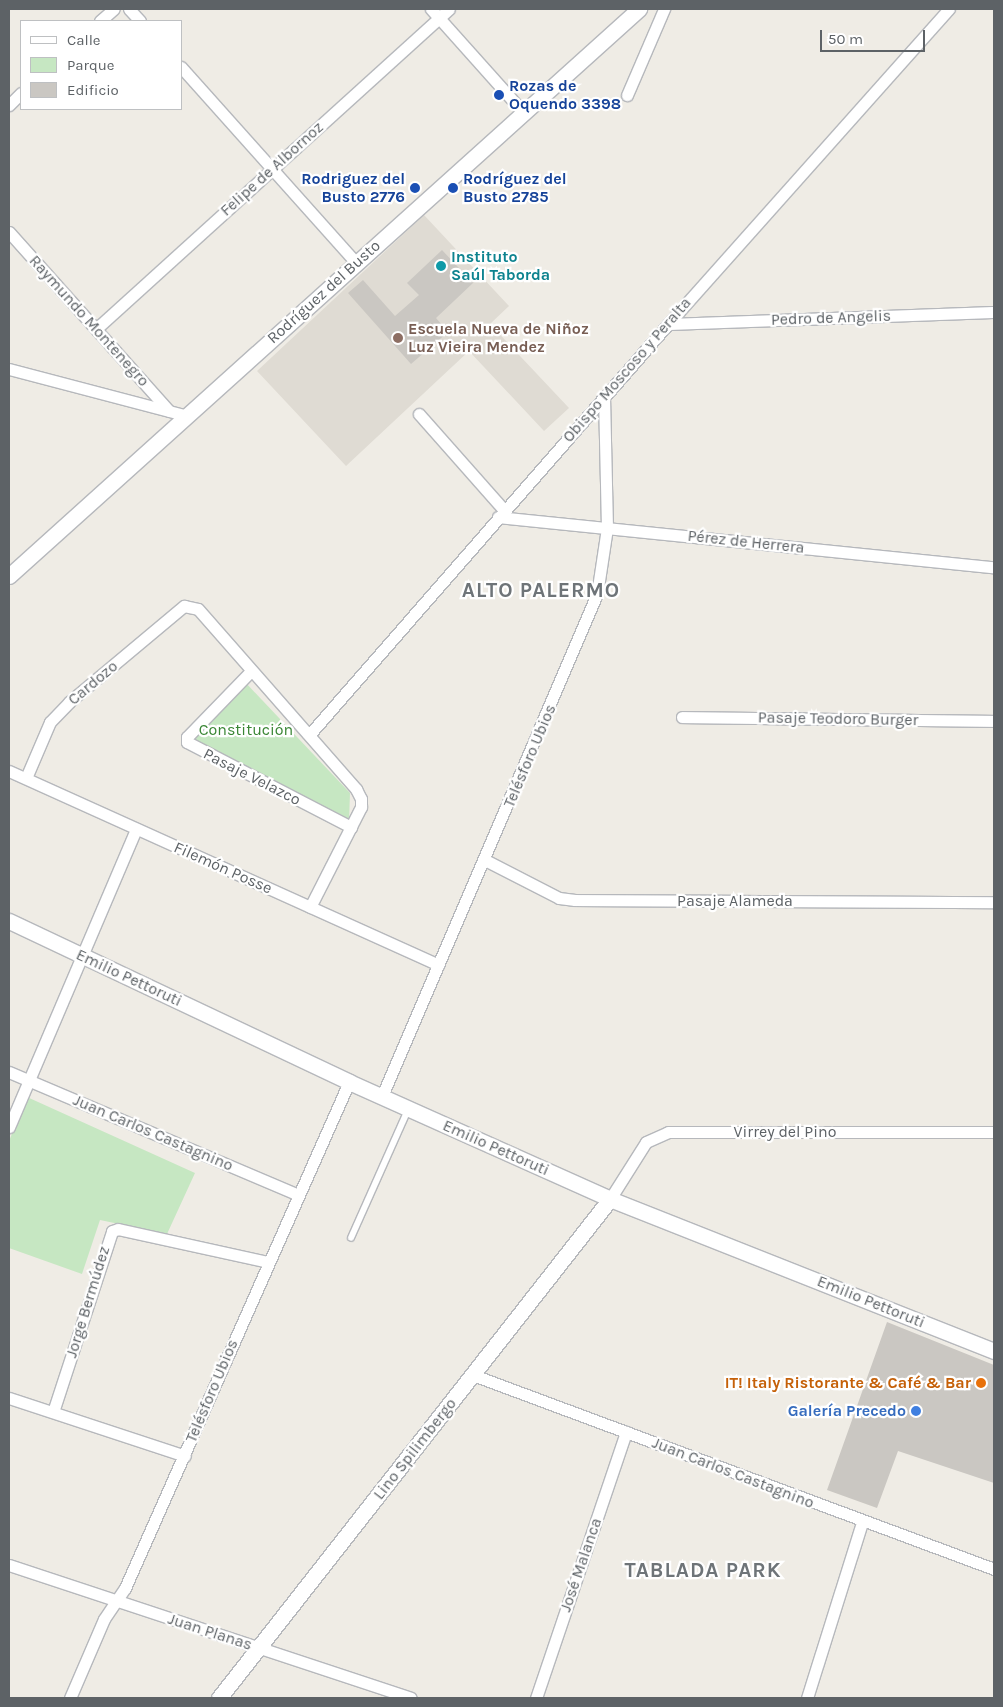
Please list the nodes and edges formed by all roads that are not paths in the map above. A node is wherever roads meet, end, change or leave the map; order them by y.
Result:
1 (114, 9) edge
2 (129, 9) edge
3 (431, 9) edge
4 (448, 9) edge
5 (639, 9) edge
6 (664, 9) edge
7 (949, 9) edge
8 (439, 18) junction
9 (101, 20) edge
10 (139, 20) edge
11 (182, 69) edge
12 (20, 94) edge
13 (627, 95) dead end
14 (9, 104) edge
15 (524, 112) junction
16 (272, 169) junction
17 (9, 232) edge
18 (356, 263) junction
19 (994, 312) edge
20 (668, 324) junction
21 (96, 329) junction
22 (9, 369) edge
23 (604, 399) junction
24 (169, 411) junction
25 (419, 414) dead end
26 (188, 416) junction
27 (501, 513) junction
28 (608, 528) junction
29 (994, 567) edge
30 (9, 576) edge
31 (251, 671) junction
32 (682, 717) dead end
33 (994, 721) edge
34 (309, 735) junction
35 (9, 771) edge
36 (26, 778) junction
37 (351, 827) junction
38 (136, 829) junction
39 (485, 860) junction
40 (994, 902) edge
41 (310, 907) junction
42 (9, 922) edge
43 (80, 955) junction
44 (438, 965) junction
45 (9, 1072) edge
46 (28, 1081) junction
47 (349, 1082) junction
48 (382, 1096) junction
49 (409, 1108) junction
50 (9, 1127) edge
51 (994, 1132) edge
52 (297, 1194) junction
53 (610, 1199) junction
54 (351, 1238) dead end
55 (268, 1262) junction
56 (994, 1351) edge
57 (473, 1375) junction
58 (9, 1398) edge
59 (54, 1412) junction
60 (626, 1432) junction
61 (185, 1456) junction
62 (862, 1522) junction
63 (9, 1565) edge
64 (994, 1569) edge
65 (115, 1602) junction
66 (260, 1648) junction
67 (70, 1698) edge
68 (219, 1698) edge
69 (411, 1698) edge
70 (536, 1698) edge
71 (807, 1698) edge

1 - 9 street
2 - 10 street
3 - 8 street
4 - 8 street, Felipe de Albornoz
5 - 15 main road, Rodríguez del Busto
6 - 13 street
7 - 20 street, Obispo Moscoso y Peralta
8 - 15 street
8 - 16 street, Felipe de Albornoz
11 - 16 street
12 - 14 street
15 - 18 main road, Rodríguez del Busto
16 - 18 street
16 - 21 street, Felipe de Albornoz
17 - 21 street, Raymundo Montenegro
18 - 26 main road, Rodríguez del Busto
19 - 20 street, Pedro de Angelis
20 - 23 street, Obispo Moscoso y Peralta
21 - 24 street, Raymundo Montenegro
22 - 24 street
23 - 27 street, Obispo Moscoso y Peralta
23 - 28 street, Telésforo Ubios
24 - 26 street
25 - 27 street
26 - 30 main road, Rodríguez del Busto
27 - 28 street, Pérez de Herrera
27 - 34 street, Obispo Moscoso y Peralta
28 - 29 street, Pérez de Herrera
28 - 39 street, Telésforo Ubios
31 - 34 street
31 - 36 street, Cardozo
31 - 37 street, Pasaje Velazco
32 - 33 street, Pasaje Teodoro Burger
34 - 37 street
35 - 36 street, Filemón Posse
36 - 38 street, Filemón Posse
37 - 41 street
38 - 41 street, Filemón Posse
38 - 43 street
39 - 40 street, Pasaje Alameda
39 - 44 street, Telésforo Ubios
41 - 44 street, Filemón Posse
42 - 43 main road, Emilio Pettoruti
43 - 46 street
43 - 47 main road, Emilio Pettoruti
44 - 48 street, Telésforo Ubios
45 - 46 street, Juan Carlos Castagnino
46 - 50 street
46 - 52 street, Juan Carlos Castagnino
47 - 48 main road, Emilio Pettoruti
47 - 52 street, Telésforo Ubios
48 - 49 main road, Emilio Pettoruti
49 - 53 main road, Emilio Pettoruti
49 - 54 lane
51 - 53 street, Virrey del Pino
52 - 55 street, Telésforo Ubios
53 - 56 main road, Emilio Pettoruti
53 - 57 main road, Lino Spilimbergo
55 - 59 street, Jorge Bermúdez
55 - 61 street, Telésforo Ubios
57 - 60 street, Juan Carlos Castagnino
57 - 66 main road, Lino Spilimbergo
58 - 59 street
59 - 61 street
60 - 62 street, Juan Carlos Castagnino
60 - 70 street, José Malanca
61 - 65 street, Telésforo Ubios
62 - 64 street, Juan Carlos Castagnino
62 - 71 street
63 - 65 street, Juan Planas
65 - 66 street, Juan Planas
65 - 67 street, Telésforo Ubios
66 - 68 main road, Lino Spilimbergo
66 - 69 street, Juan Planas

